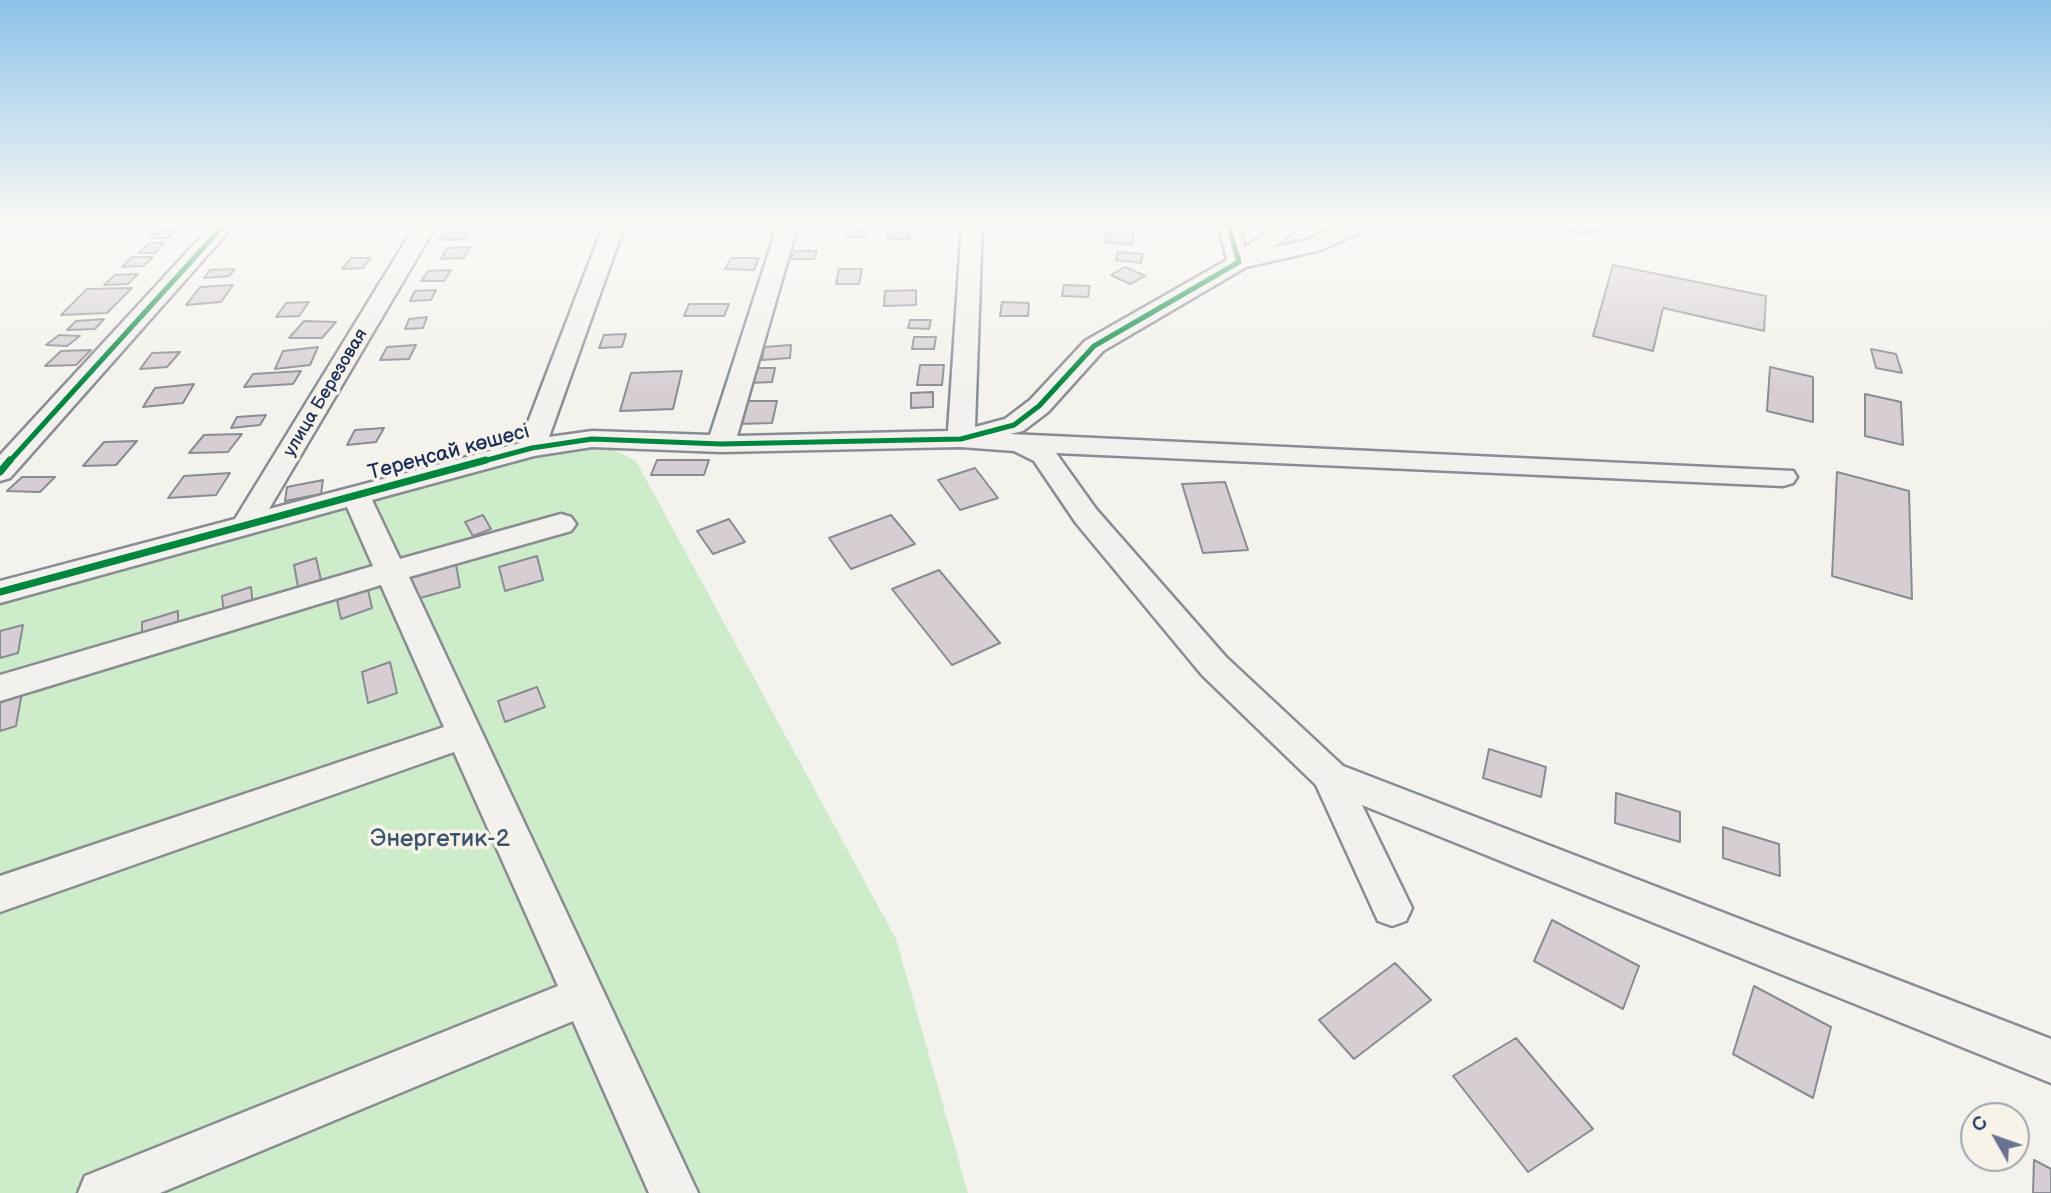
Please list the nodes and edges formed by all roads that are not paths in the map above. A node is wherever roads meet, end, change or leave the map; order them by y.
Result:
1 (174, 280) edge
2 (394, 280) edge
3 (594, 280) edge
4 (771, 280) edge
5 (969, 280) edge
6 (1208, 280) edge
7 (961, 439) junction
8 (1019, 443) junction
9 (721, 444) junction
10 (532, 448) junction
11 (0, 472) edge
12 (1783, 477) dead end
13 (356, 496) junction
14 (561, 524) dead end
15 (246, 526) junction
16 (390, 572) junction
17 (0, 592) edge
18 (0, 688) edge
19 (464, 734) junction
20 (1330, 776) junction
21 (0, 894) edge
22 (1392, 908) dead end
23 (583, 996) junction
24 (2051, 1061) edge
25 (102, 1193) edge
26 (674, 1193) edge

1 - 11 street
2 - 15 street, улица Березовая
3 - 10 street
4 - 9 street
5 - 7 street
6 - 7 street
7 - 8 street
7 - 9 street, Тереңсай көшесі
8 - 12 street
8 - 20 street
9 - 10 street, Тереңсай көшесі
10 - 13 street, Тереңсай көшесі
13 - 15 street, Тереңсай көшесі
13 - 16 street
14 - 16 street
15 - 17 street, Тереңсай көшесі
16 - 18 street
16 - 19 street
19 - 21 street
19 - 23 street
20 - 22 street
20 - 24 street
23 - 25 street
23 - 26 street

